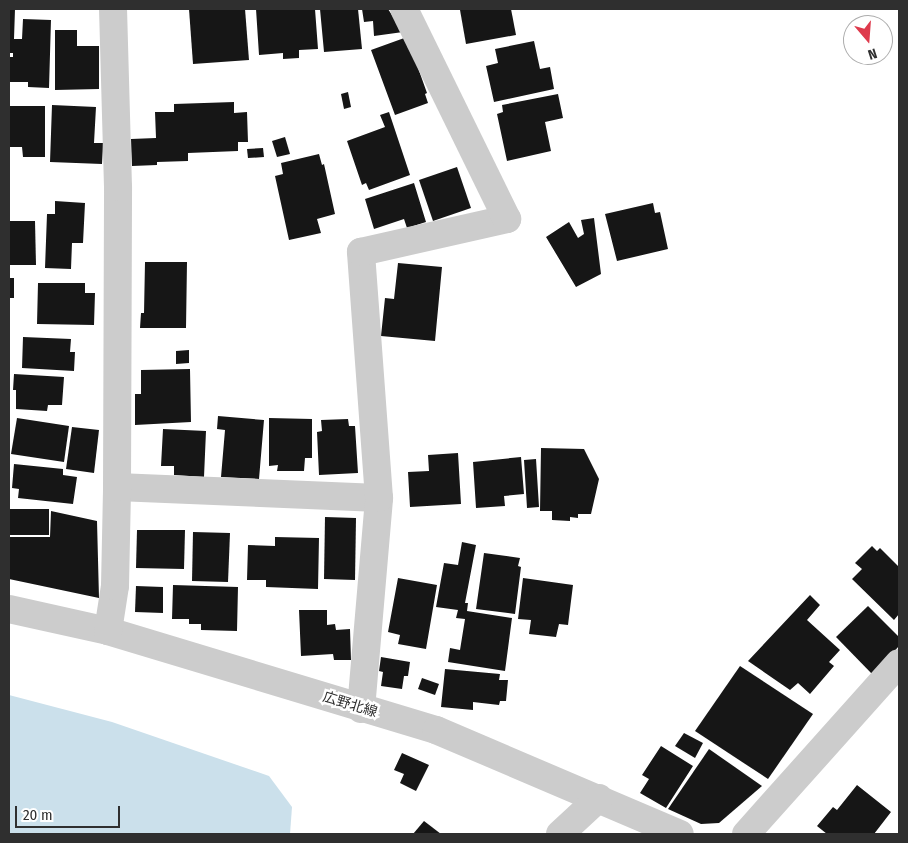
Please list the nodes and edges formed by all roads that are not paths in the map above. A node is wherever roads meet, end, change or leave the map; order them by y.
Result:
1 (113, 9) edge
2 (404, 9) edge
3 (117, 488) junction
4 (379, 498) junction
5 (9, 609) edge
6 (108, 631) junction
7 (899, 663) edge
8 (361, 709) junction
9 (599, 798) junction
10 (560, 834) edge
11 (680, 834) edge
12 (746, 834) edge

1 - 3 street
2 - 4 street
3 - 4 street
3 - 6 street
4 - 8 street
5 - 6 street, 広野北線
6 - 8 street, 広野北線
7 - 12 street
8 - 9 street, 広野北線
9 - 10 street
9 - 11 street, 広野北線

